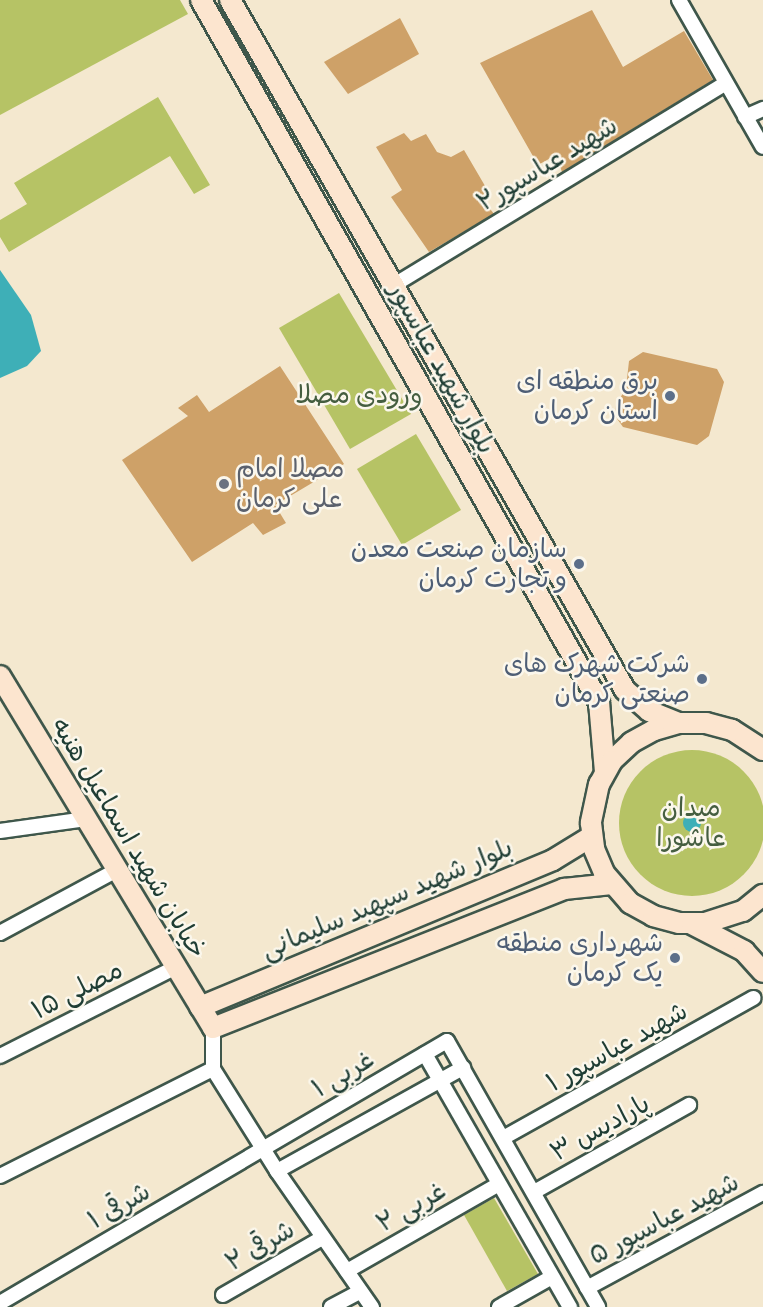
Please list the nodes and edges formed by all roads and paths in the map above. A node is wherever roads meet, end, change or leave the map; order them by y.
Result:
1 (201, 0) edge
2 (230, 0) edge
3 (679, 0) edge
4 (724, 84) junction
5 (763, 109) edge
6 (745, 117) junction
7 (763, 147) edge
8 (361, 229) junction
9 (340, 240) junction
10 (393, 285) junction
11 (0, 676) edge
12 (680, 723) junction
13 (763, 750) edge
14 (605, 772) junction
15 (86, 819) junction
16 (0, 831) edge
17 (592, 836) junction
18 (117, 870) junction
19 (612, 884) junction
20 (763, 895) edge
21 (692, 924) junction
22 (0, 933) edge
23 (176, 967) junction
24 (763, 972) edge
25 (754, 998) dead end
26 (200, 1006) junction
27 (213, 1028) junction
28 (425, 1054) junction
29 (0, 1056) edge
30 (463, 1068) junction
31 (213, 1069) junction
32 (441, 1080) junction
33 (689, 1105) dead end
34 (504, 1138) junction
35 (263, 1150) junction
36 (277, 1171) junction
37 (0, 1176) edge
38 (499, 1184) junction
39 (534, 1192) junction
40 (763, 1193) edge
41 (322, 1238) junction
42 (347, 1271) junction
43 (552, 1277) junction
44 (587, 1288) junction
45 (359, 1292) junction
46 (223, 1295) dead end
47 (0, 1303) edge
48 (332, 1307) edge
49 (372, 1307) edge
50 (499, 1307) edge
51 (570, 1307) edge
52 (598, 1307) edge

1 - 9 main road, بلوار شهید عباسپور
2 - 8 main road, بلوار شهید عباسپور
3 - 4 street
4 - 6 street
4 - 10 street, شهید عباسپور۲
5 - 6 street
6 - 7 street
8 - 9 main road
8 - 10 main road, بلوار شهید عباسپور
9 - 14 main road, بلوار شهید عباسپور
10 - 12 main road, بلوار شهید عباسپور
11 - 15 main road, خیابان شهید اسماعیل هنیه
12 - 13 main road
12 - 14 main road
14 - 17 main road
15 - 16 street
15 - 18 main road, خیابان شهید اسماعیل هنیه
17 - 19 main road
17 - 26 main road, بلوار شهید سپهبد سلیمانی
18 - 22 street
18 - 23 main road, خیابان شهید اسماعیل هنیه
19 - 21 main road
19 - 27 main road, بلوار شهید سپهبد سلیمانی
20 - 21 main road
21 - 24 main road
23 - 26 main road, خیابان شهید اسماعیل هنیه
23 - 29 street, مصلی ۱۵
25 - 34 street, شهید عباسپور ۱
26 - 27 main road, خیابان شهید اسماعیل هنیه
27 - 31 street
28 - 30 street, ۱ غربی
28 - 32 street
28 - 35 street, ۱ غربی
30 - 32 street, ۱ غربی
30 - 34 street
31 - 35 street
31 - 37 street
32 - 36 street, ۱ غربی
32 - 38 street
33 - 39 street, پارادیس ۳
34 - 39 street
35 - 36 street
35 - 47 street, شرقی ۱
36 - 41 street
38 - 42 street, ۲ غربی
38 - 43 street
39 - 44 street
40 - 44 street, شهید عباسپور ۵
41 - 42 street
41 - 46 street, ۲ شرقی
42 - 45 street
43 - 50 street
43 - 51 street
44 - 52 street
45 - 48 street
45 - 49 street

